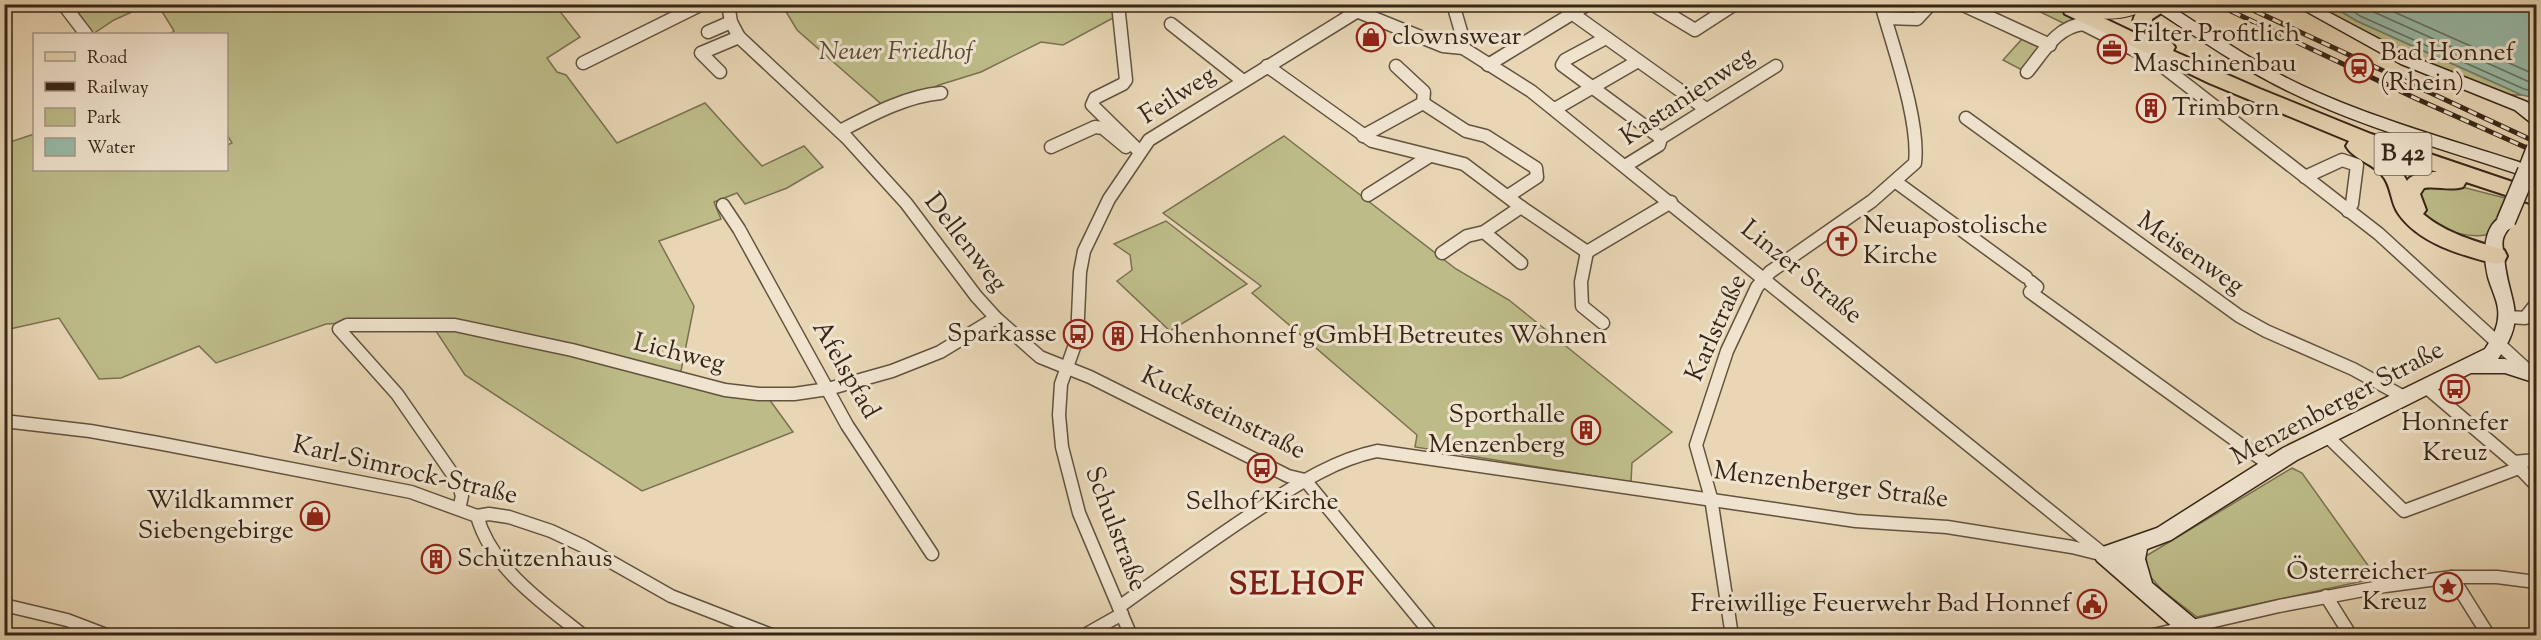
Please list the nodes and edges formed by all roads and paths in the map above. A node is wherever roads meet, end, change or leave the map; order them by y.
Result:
1 (63, 4) edge
2 (702, 4) edge
3 (728, 4) edge
4 (1118, 4) edge
5 (1339, 4) edge
6 (1369, 4) edge
7 (1453, 4) edge
8 (1588, 4) edge
9 (1652, 4) edge
10 (1735, 4) edge
11 (1881, 4) edge
12 (1931, 4) edge
13 (1961, 4) edge
14 (2300, 4) edge
15 (2147, 6) edge
16 (2072, 11) edge
17 (1356, 12) junction
18 (1572, 14) junction
19 (1886, 18) junction
20 (730, 22) junction
21 (1171, 24) dead end
22 (708, 32) dead end
23 (85, 33) edge
24 (739, 37) junction
25 (1606, 38) junction
26 (2050, 45) junction
27 (1463, 48) junction
28 (1638, 61) junction
29 (583, 63) dead end
30 (1488, 65) junction
31 (1267, 66) junction
32 (1396, 66) dead end
33 (1776, 66) dead end
34 (720, 72) dead end
35 (2027, 72) dead end
36 (1243, 81) junction
37 (1593, 87) junction
38 (941, 93) dead end
39 (2273, 102) junction
40 (1423, 103) junction
41 (1555, 109) junction
42 (1706, 109) junction
43 (2535, 115) edge
44 (1966, 118) dead end
45 (2376, 129) junction
46 (840, 131) junction
47 (1363, 136) junction
48 (1661, 138) junction
49 (1051, 147) dead end
50 (1139, 151) junction
51 (1430, 156) junction
52 (2532, 164) edge
53 (1625, 166) junction
54 (2306, 177) junction
55 (1896, 182) junction
56 (2536, 191) edge
57 (1368, 195) dead end
58 (1508, 196) junction
59 (2536, 200) edge
60 (1671, 202) junction
61 (723, 206) dead end
62 (1521, 207) junction
63 (2348, 212) junction
64 (1484, 232) junction
65 (2495, 248) junction
66 (1587, 252) junction
67 (1442, 253) dead end
68 (1521, 263) dead end
69 (1765, 278) junction
70 (2536, 304) edge
71 (2508, 317) junction
72 (996, 318) junction
73 (1603, 323) dead end
74 (2498, 345) junction
75 (2468, 366) junction
76 (1068, 367) junction
77 (2536, 377) edge
78 (2426, 387) junction
79 (828, 389) junction
80 (2404, 397) junction
81 (4, 421) edge
82 (2327, 436) junction
83 (2536, 460) edge
84 (2516, 465) junction
85 (2271, 466) junction
86 (1305, 480) junction
87 (2536, 485) edge
88 (1711, 498) junction
89 (459, 509) junction
90 (477, 516) junction
91 (2138, 543) junction
92 (932, 554) dead end
93 (2104, 555) junction
94 (2452, 577) junction
95 (2536, 582) edge
96 (2144, 589) junction
97 (2326, 596) junction
98 (4, 605) edge
99 (1120, 610) junction
100 (2194, 631) edge
101 (109, 636) edge
102 (584, 636) edge
103 (774, 636) edge
104 (1083, 636) edge
105 (1131, 636) edge
106 (1433, 636) edge
107 (1732, 636) edge
108 (2149, 636) edge
109 (2351, 636) edge
110 (2489, 636) edge

1 - 23 street
2 - 29 street
3 - 20 street, Dellenweg
4 - 50 street
5 - 17 street, Linzer Straße
6 - 17 street, Feilweg
7 - 27 street
8 - 18 street
9 - 10 street
11 - 19 street, Karlstraße
12 - 19 street
13 - 26 street
14 - 43 main road
15 - 16 main road
15 - 45 main road
15 - 45 highway
16 - 26 street
16 - 39 highway, B 42
16 - 45 highway, B 42
16 - 54 street
17 - 27 street, Linzer Straße
17 - 31 street, Feilweg
18 - 25 street
18 - 30 street
19 - 55 street, Karlstraße
20 - 22 street
20 - 24 street, Dellenweg
21 - 36 street, Feilweg
24 - 34 street
24 - 46 street, Dellenweg
25 - 28 street
25 - 37 street
26 - 35 street
27 - 30 street, Linzer Straße
28 - 37 street
28 - 42 street
30 - 41 street, Linzer Straße
31 - 36 street, Feilweg
31 - 47 street
32 - 40 street
33 - 42 street, Kastanienweg
36 - 50 street, Feilweg
37 - 41 street
37 - 48 street
38 - 46 street
39 - 59 highway, B 42
39 - 65 highway
40 - 47 street
40 - 58 street
41 - 53 street, Linzer Straße
42 - 48 street, Kastanienweg
44 - 80 street, Meisenweg
45 - 52 main road
45 - 56 highway, B 42
46 - 72 street, Dellenweg
47 - 51 street
48 - 53 street, Kastanienweg
49 - 50 street
50 - 76 street, Schulstraße
51 - 57 street
51 - 58 street
52 - 65 main road, bridge
53 - 60 street, Linzer Straße
54 - 63 street
54 - 63 street
55 - 69 street, Karlstraße
55 - 85 street
58 - 62 street
59 - 65 highway
60 - 66 street
60 - 69 street, Linzer Straße
61 - 79 street, Afelspfad
62 - 64 street
62 - 66 street
63 - 74 street
64 - 67 street
64 - 68 street
65 - 71 main road
66 - 73 street
69 - 88 street, Karlstraße
69 - 93 street, Linzer Straße
70 - 71 street
71 - 74 main road
72 - 76 street, Dellenweg
72 - 79 street, Lichweg
74 - 75 main road, Menzenberger Straße
74 - 77 street
75 - 77 main road
75 - 78 main road, Menzenberger Straße
76 - 86 street, Kucksteinstraße
76 - 99 street, Schulstraße
78 - 80 main road, Menzenberger Straße
78 - 84 street
79 - 89 street, Lichweg
79 - 92 street, Afelspfad
80 - 82 main road, Menzenberger Straße
81 - 89 street, Karl-Simrock-Straße
82 - 84 street
82 - 85 main road, Menzenberger Straße
83 - 84 street
84 - 87 street
85 - 91 main road, Menzenberger Straße
86 - 88 street, Menzenberger Straße
86 - 99 street, Menzenberger Straße
86 - 106 street, Kucksteinstraße
88 - 93 street, Menzenberger Straße
88 - 107 street, Karlstraße
89 - 90 street, Karl-Simrock-Straße
90 - 102 street
90 - 103 street, Karl-Simrock-Straße
91 - 93 main road, Menzenberger Straße
91 - 96 main road
93 - 96 main road, Linzer Straße
94 - 95 street
94 - 97 street
94 - 110 street
96 - 100 main road, Linzer Straße
97 - 100 street
97 - 109 street
98 - 101 street
99 - 104 street, Menzenberger Straße
99 - 105 street, Schulstraße
100 - 108 street

